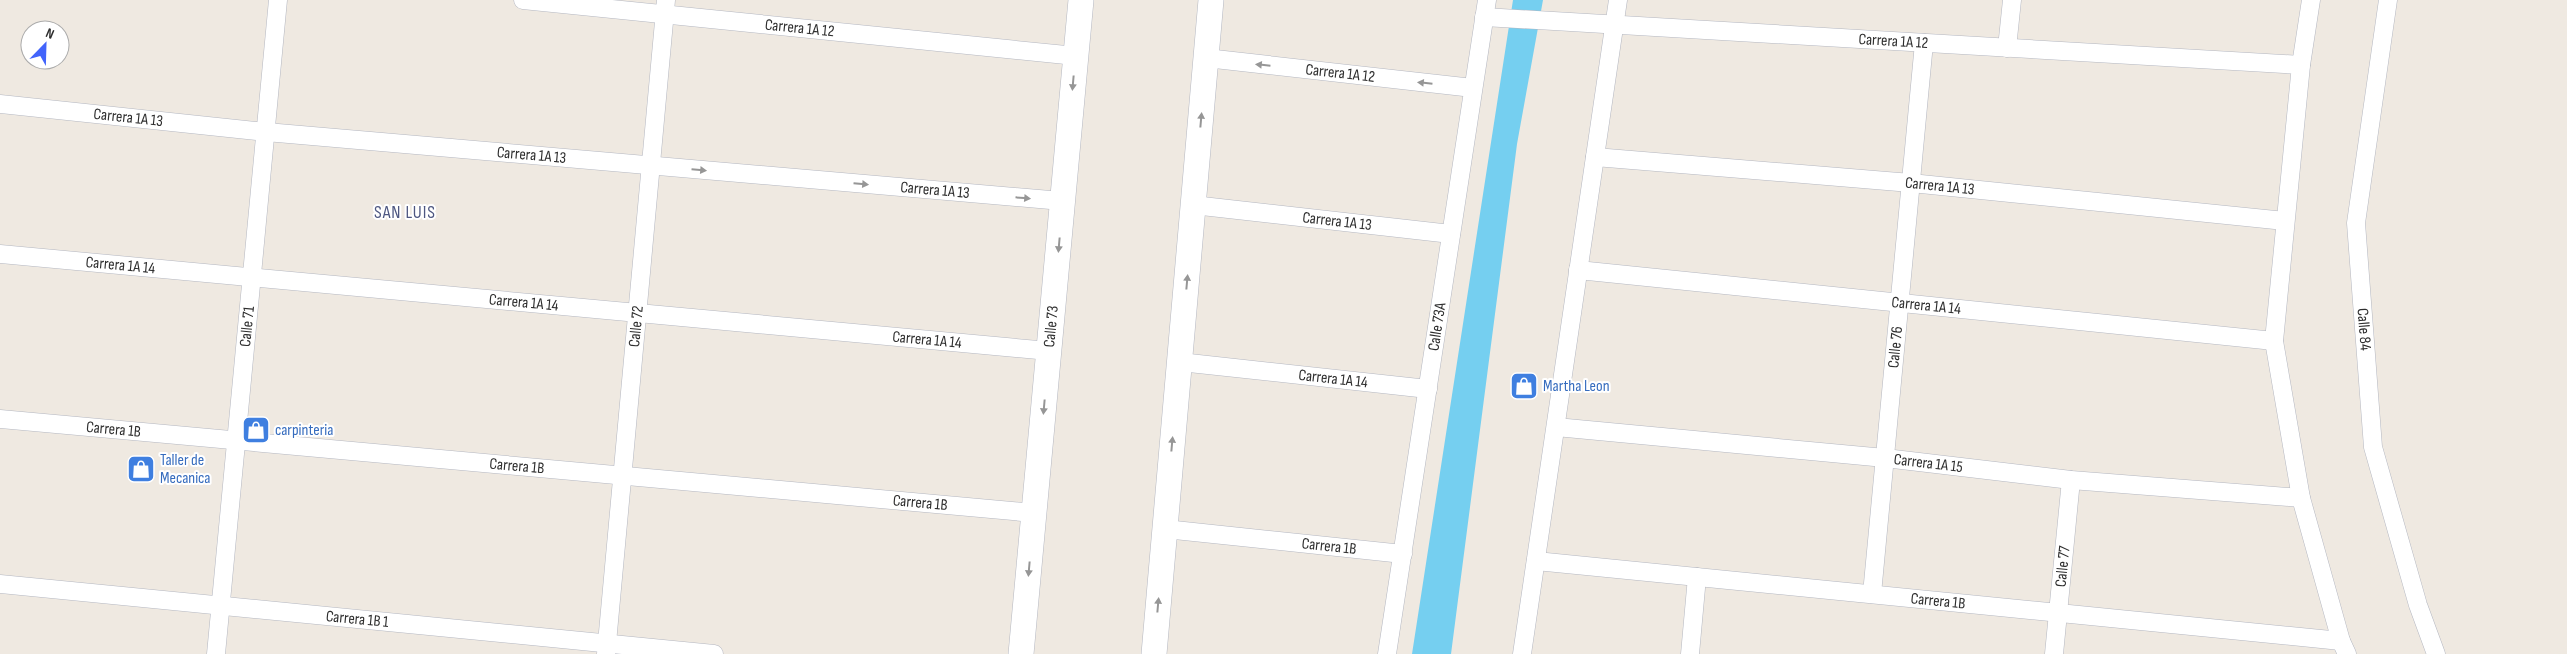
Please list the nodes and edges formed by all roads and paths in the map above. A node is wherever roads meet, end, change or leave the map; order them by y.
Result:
1 (278, 0) edge
2 (523, 0) edge
3 (1081, 0) edge
4 (1211, 0) edge
5 (1618, 0) edge
6 (2012, 0) edge
7 (2311, 0) edge
8 (2388, 0) edge
9 (665, 7) edge
10 (1489, 12) edge
11 (1606, 24) junction
12 (1924, 43) junction
13 (2007, 48) junction
14 (1076, 56) junction
15 (1206, 58) junction
16 (2302, 65) junction
17 (1473, 88) junction
18 (0, 104) edge
19 (266, 132) junction
20 (1595, 157) junction
21 (650, 166) junction
22 (1910, 184) junction
23 (1062, 201) junction
24 (1193, 205) junction
25 (2285, 220) junction
26 (1451, 234) junction
27 (0, 254) edge
28 (1578, 270) junction
29 (252, 278) junction
30 (1900, 302) junction
31 (637, 313) junction
32 (2274, 341) junction
33 (1049, 351) junction
34 (1180, 362) junction
35 (1428, 389) junction
36 (0, 419) edge
37 (1556, 427) junction
38 (236, 441) junction
39 (1885, 458) junction
40 (622, 476) junction
41 (2070, 480) junction
42 (2301, 498) junction
43 (1034, 513) junction
44 (1165, 529) junction
45 (1402, 554) junction
46 (1536, 561) junction
47 (1697, 577) junction
48 (0, 584) edge
49 (1872, 594) junction
50 (221, 606) junction
51 (2058, 613) junction
52 (2344, 647) edge
53 (606, 649) edge
54 (216, 654) edge
55 (714, 654) edge
56 (1021, 654) edge
57 (1154, 654) edge
58 (1387, 654) edge
59 (1522, 654) edge
60 (1690, 654) edge
61 (2054, 654) edge
62 (2436, 654) edge

1 - 19 street, Calle 71
2 - 9 street, Carrera 1A 12
3 - 14 main road, Calle 73
4 - 15 main road
5 - 11 street
6 - 13 street
7 - 16 street
8 - 62 street, Calle 84
9 - 14 street, Carrera 1A 12
9 - 21 street, Calle 72
10 - 11 street, Carrera 1A 12
10 - 17 street, Calle 73A
11 - 12 street, Carrera 1A 12
11 - 20 street
12 - 13 street, Carrera 1A 12
12 - 22 street, Calle 76
13 - 16 street, Carrera 1A 12
14 -> 23 main road, Calle 73
17 -> 15 street, Carrera 1A 12
24 -> 15 main road
16 - 25 street
17 - 26 street, Calle 73A
18 - 19 street, Carrera 1A 13
19 - 21 street, Carrera 1A 13
19 - 29 street, Calle 71
20 - 22 street, Carrera 1A 13
20 - 28 street
21 -> 23 street, Carrera 1A 13
21 - 31 street, Calle 72
22 - 25 street, Carrera 1A 13
22 - 30 street, Calle 76
23 -> 33 main road, Calle 73
24 - 26 street, Carrera 1A 13
34 -> 24 main road
25 - 32 street
26 - 35 street, Calle 73A
27 - 29 street, Carrera 1A 14
28 - 30 street, Carrera 1A 14
28 - 37 street
29 - 31 street, Carrera 1A 14
29 - 38 street, Calle 71
30 - 32 street, Carrera 1A 14
30 - 39 street, Calle 76
31 - 33 street, Carrera 1A 14
31 - 40 street, Calle 72
32 - 42 street
33 -> 43 main road, Calle 73
34 - 35 street, Carrera 1A 14
44 -> 34 main road
35 - 45 street, Calle 73A
36 - 38 street, Carrera 1B
37 - 39 street, Carrera 1A 15
37 - 46 street
38 - 40 street, Carrera 1B
38 - 50 street, Calle 71
39 - 41 street, Carrera 1A 15
39 - 49 street, Calle 76
40 - 43 street, Carrera 1B
40 - 53 street, Calle 72
41 - 42 street, Carrera 1A 15
41 - 51 street, Calle 77
42 - 52 street
43 -> 56 main road, Calle 73
44 - 45 street, Carrera 1B
57 -> 44 main road
45 - 58 street, Calle 73A
46 - 47 street, Carrera 1B
46 - 59 street
47 - 49 street, Carrera 1B
47 - 60 street
48 - 50 street, Carrera 1B 1
49 - 51 street, Carrera 1B
50 - 53 street, Carrera 1B 1
50 - 54 street, Calle 71
51 - 52 street, Carrera 1B
51 - 61 street, Calle 77
53 - 55 street, Carrera 1B 1

